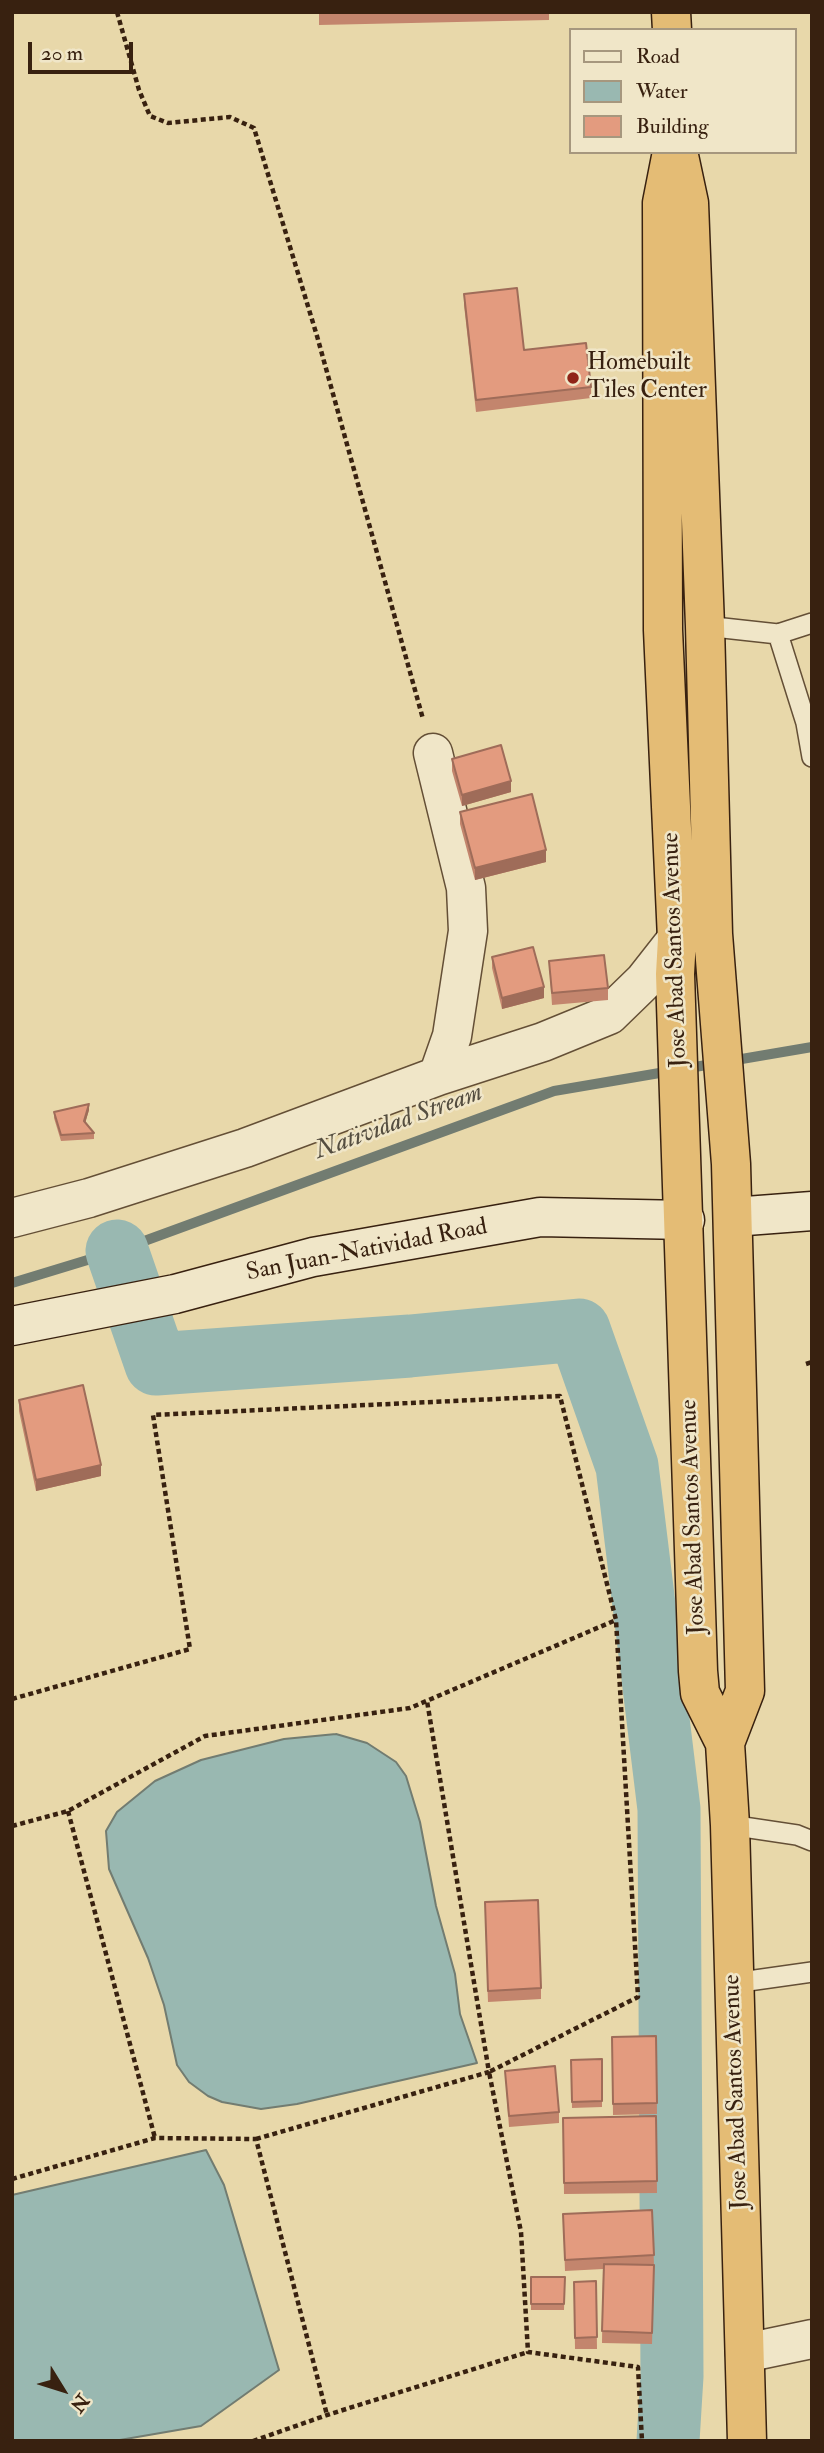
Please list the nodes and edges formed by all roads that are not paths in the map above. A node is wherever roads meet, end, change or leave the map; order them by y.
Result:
1 (672, 154) edge
2 (678, 154) edge
3 (812, 623) edge
4 (705, 626) junction
5 (778, 634) junction
6 (433, 753) road end
7 (812, 757) edge
8 (676, 957) junction
9 (438, 1076) junction
10 (812, 1211) edge
11 (733, 1217) junction
12 (12, 1218) edge
13 (685, 1220) junction
14 (12, 1326) edge
15 (725, 1744) junction
16 (730, 1825) junction
17 (812, 1841) edge
18 (812, 1972) edge
19 (734, 1983) junction
20 (812, 2339) edge
21 (745, 2353) junction
22 (747, 2441) edge

1 - 8 highway, Jose Abad Santos Avenue
2 - 4 highway, Jose Abad Santos Avenue
3 - 5 lane
4 - 5 lane
4 - 11 highway, Jose Abad Santos Avenue
5 - 7 lane
6 - 9 street
8 - 9 street
8 - 13 highway, Jose Abad Santos Avenue
9 - 12 street
10 - 11 street
11 - 15 highway, Jose Abad Santos Avenue
13 - 14 street, San Juan-Natividad Road
13 - 15 highway, Jose Abad Santos Avenue
15 - 16 highway, Jose Abad Santos Avenue
16 - 17 lane
16 - 19 highway, Jose Abad Santos Avenue
18 - 19 lane
19 - 21 highway, Jose Abad Santos Avenue
20 - 21 street
21 - 22 highway, Jose Abad Santos Avenue

